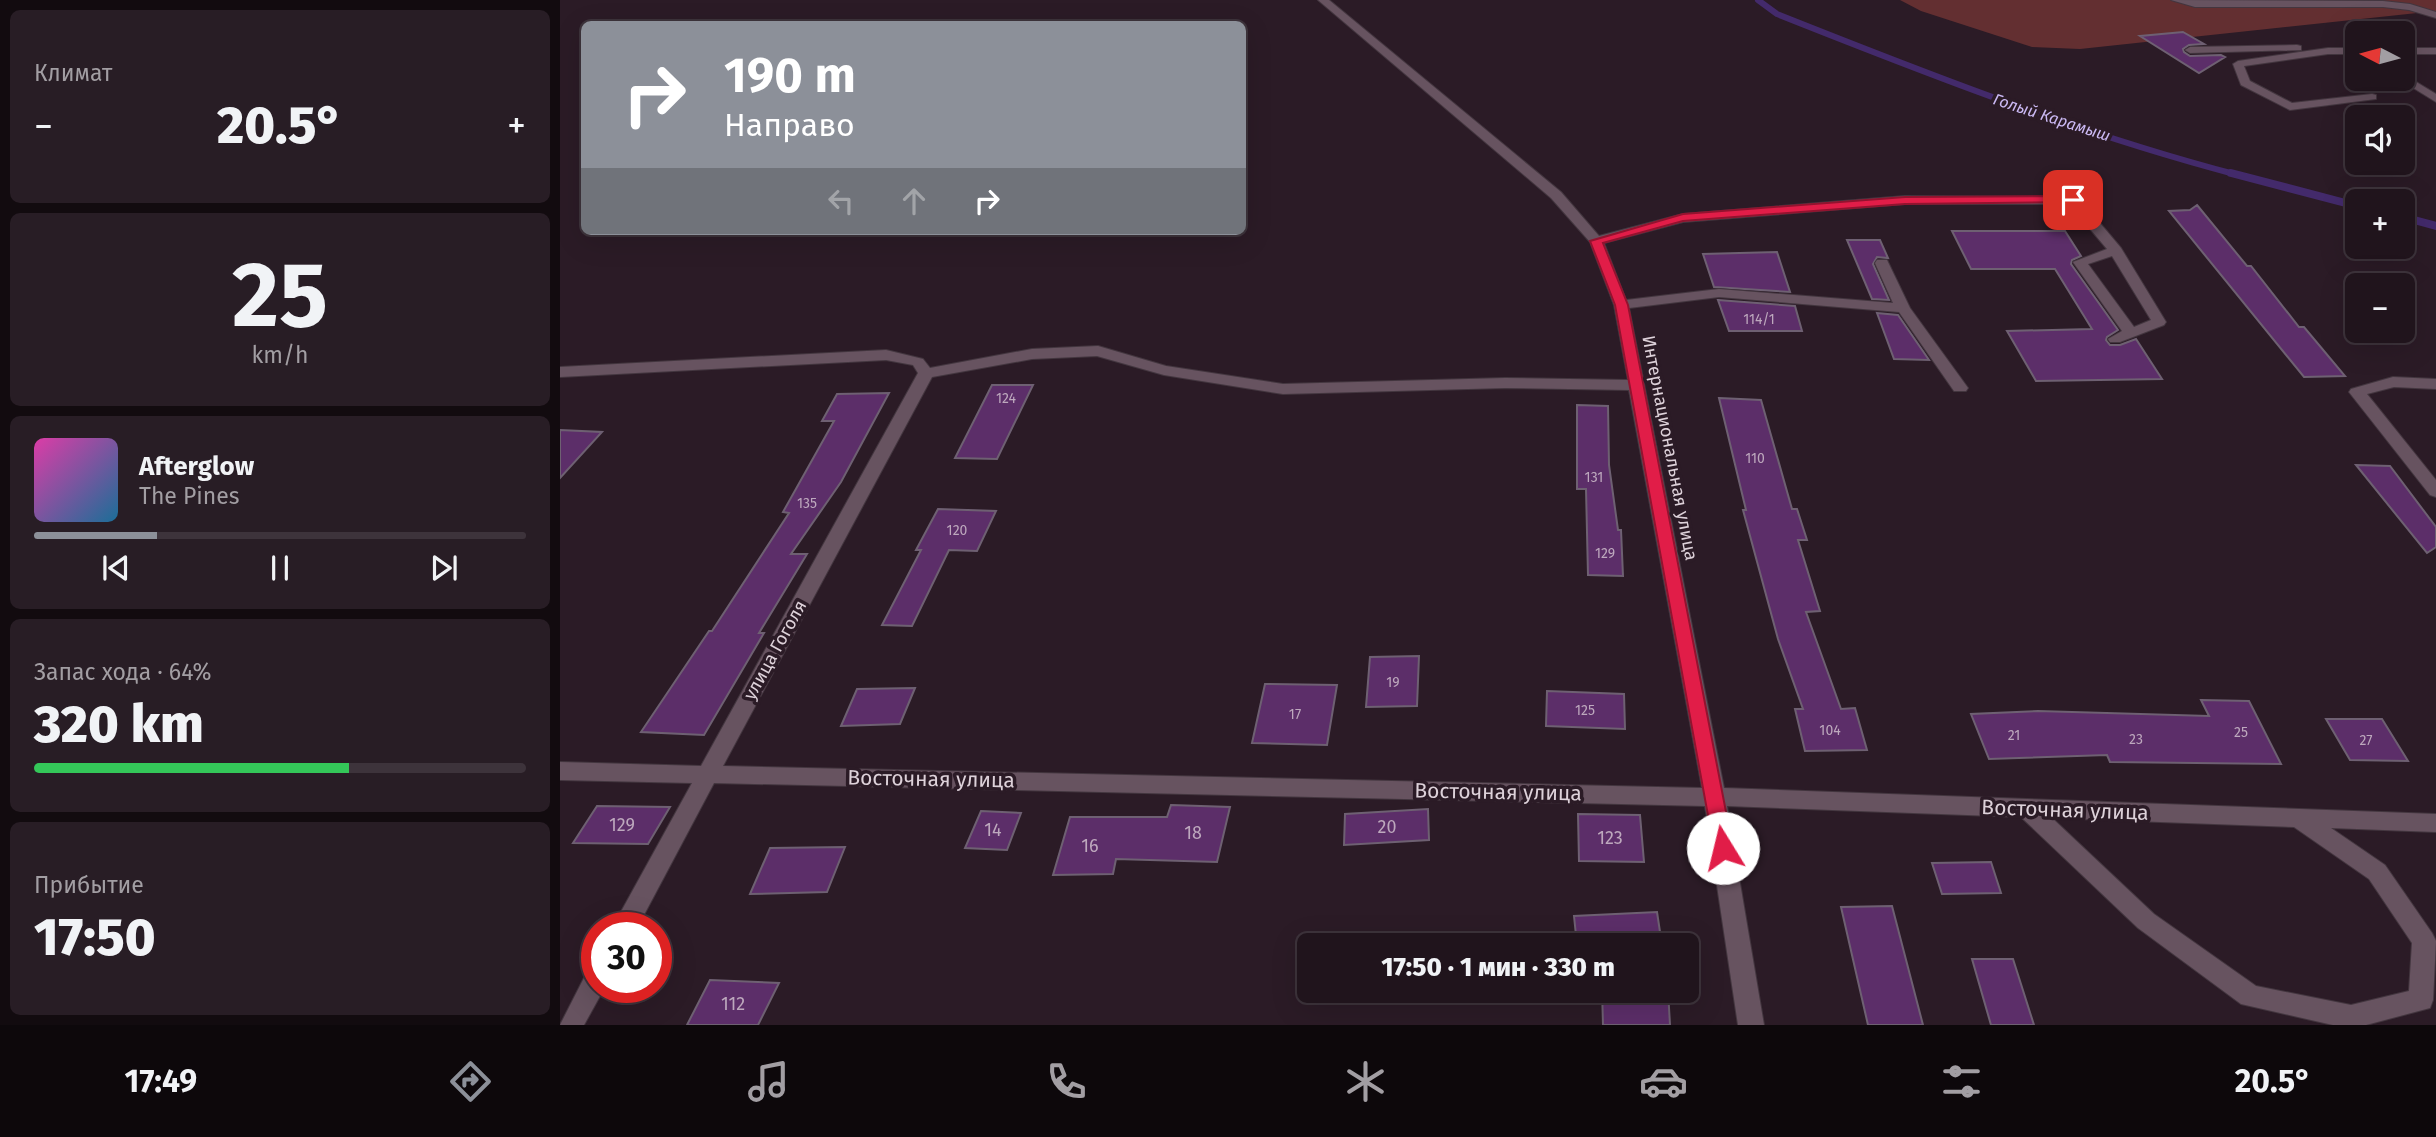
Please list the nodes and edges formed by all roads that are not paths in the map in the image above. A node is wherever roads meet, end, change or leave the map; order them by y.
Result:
1 (1323, 0) edge
2 (2176, 0) edge
3 (2379, 2) edge
4 (2436, 15) edge
5 (2190, 50) dead end
6 (2328, 51) junction
7 (2345, 51) edge
8 (2436, 51) edge
9 (2415, 52) edge
10 (2415, 86) edge
11 (2372, 97) dead end
12 (2436, 99) edge
13 (1596, 241) junction
14 (2116, 251) junction
15 (1882, 263) dead end
16 (1621, 305) junction
17 (1903, 308) junction
18 (2131, 333) junction
19 (2115, 339) dead end
20 (560, 372) edge
21 (926, 373) junction
22 (1636, 384) junction
23 (2436, 384) edge
24 (1960, 388) dead end
25 (2436, 491) edge
26 (560, 771) edge
27 (707, 774) junction
28 (1714, 797) junction
29 (2026, 808) junction
30 (2298, 818) junction
31 (2436, 823) edge
32 (633, 912) edge
33 (584, 1003) edge
34 (572, 1025) edge
35 (1751, 1025) edge

1 - 13 street, Интернациональная улица
2 - 3 street
3 - 4 street
5 - 6 street
6 - 7 street
6 - 11 street
8 - 9 street
10 - 12 street
13 - 14 street
13 - 16 street, Интернациональная улица
14 - 18 street
14 - 18 street
15 - 17 street
16 - 17 street
16 - 22 street, Интернациональная улица
17 - 24 street
18 - 19 street
20 - 21 street
21 - 22 street
21 - 27 street, улица Гоголя
22 - 28 street, Интернациональная улица
23 - 25 street
26 - 27 street, Восточная улица
27 - 28 street, Восточная улица
27 - 32 street, улица Гоголя
28 - 29 street, Восточная улица
28 - 35 street, Интернациональная улица
29 - 30 street, Восточная улица
29 - 30 street
30 - 31 street, Восточная улица
33 - 34 street

